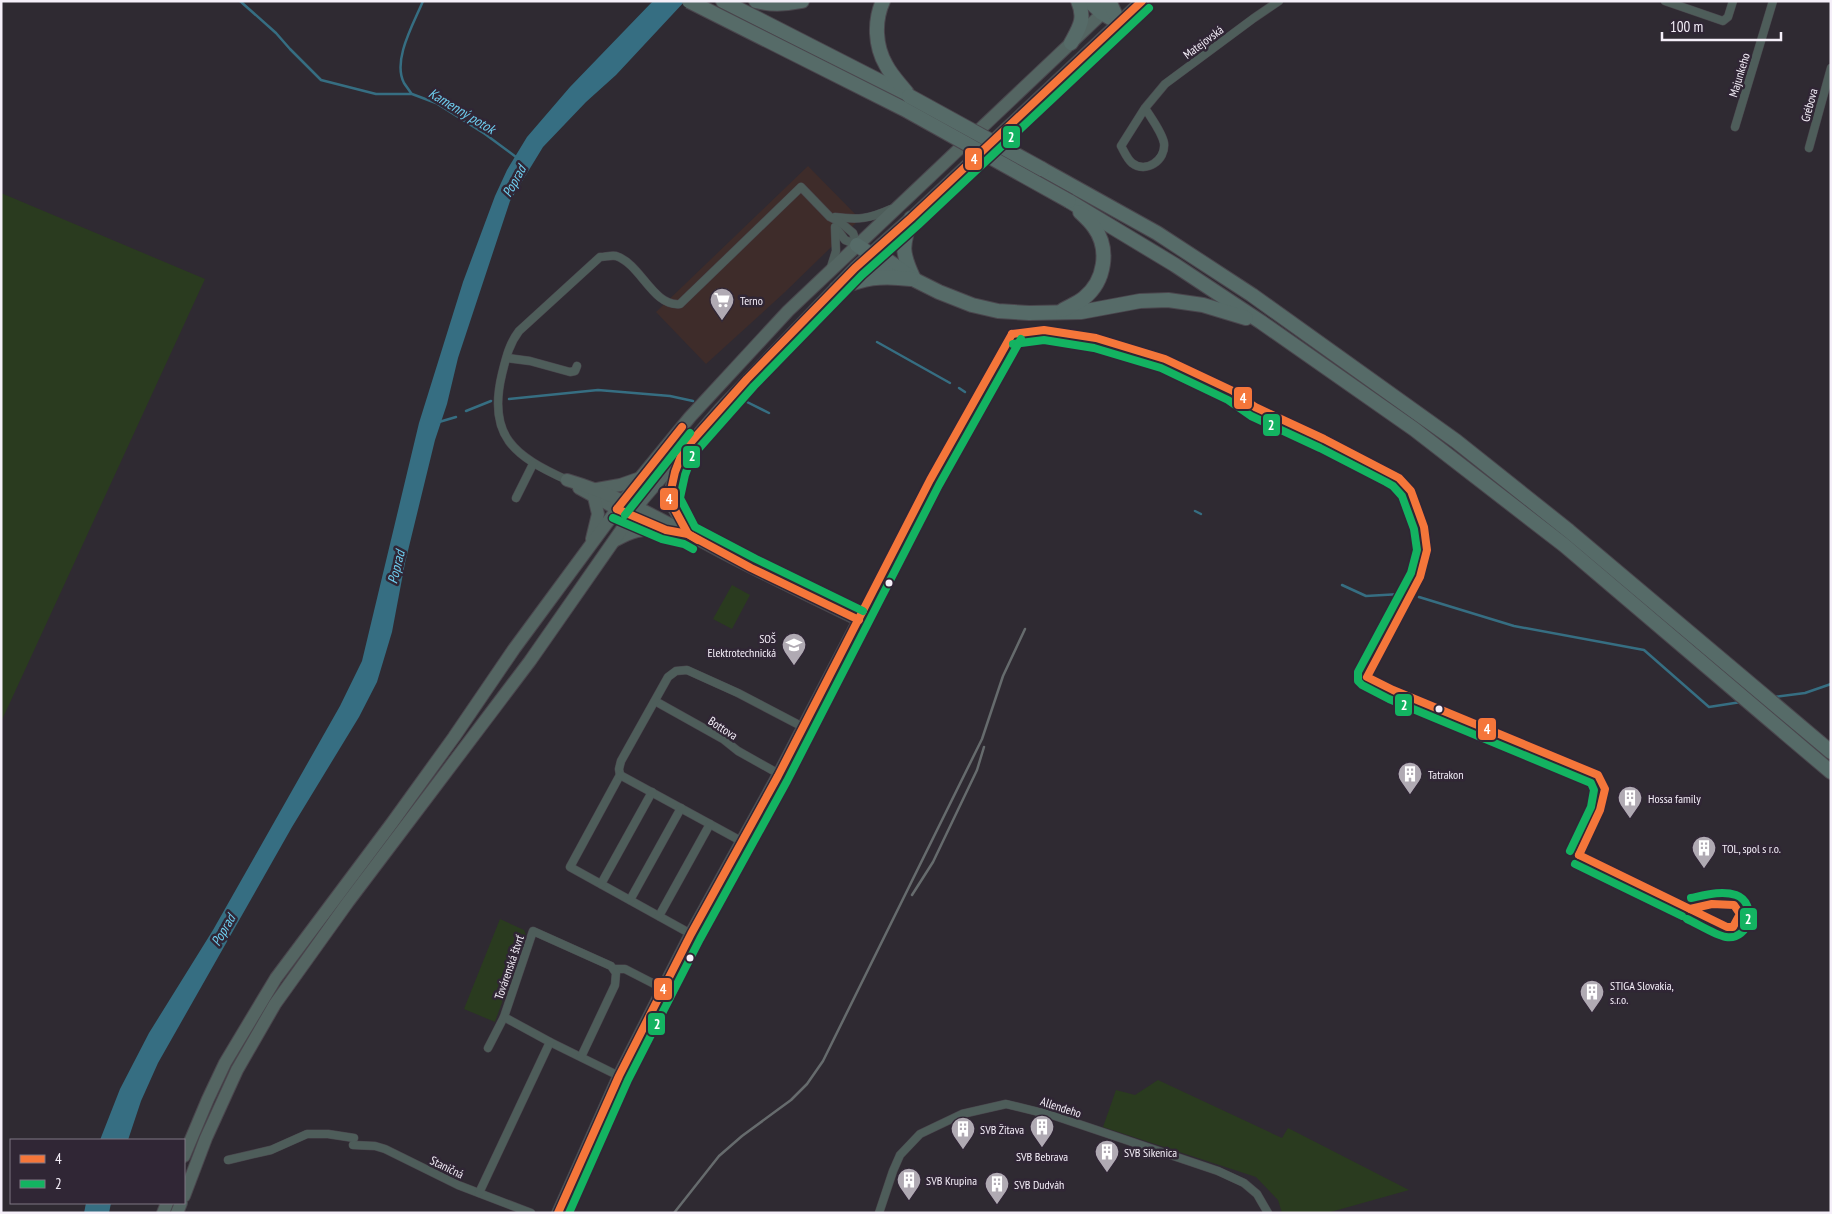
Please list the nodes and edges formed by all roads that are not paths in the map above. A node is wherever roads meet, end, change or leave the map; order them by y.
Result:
1 (689, 1) edge
2 (723, 1) edge
3 (756, 1) edge
4 (802, 1) edge
5 (884, 1) edge
6 (1078, 1) edge
7 (1089, 1) edge
8 (1142, 1) edge
9 (1279, 1) edge
10 (1665, 1) edge
11 (1733, 1) edge
12 (1773, 1) edge
13 (1109, 5) edge
14 (1119, 23) junction
15 (1071, 43) junction
16 (1831, 68) edge
17 (909, 96) junction
18 (1145, 108) junction
19 (1735, 127) dead end
20 (1809, 148) dead end
21 (1069, 201) junction
22 (900, 205) junction
23 (830, 217) junction
24 (911, 218) junction
25 (835, 228) junction
26 (857, 246) junction
27 (870, 254) junction
28 (829, 272) junction
29 (892, 277) junction
30 (915, 280) junction
31 (836, 289) junction
32 (1060, 311) junction
33 (1261, 322) junction
34 (507, 358) junction
35 (577, 366) dead end
36 (683, 451) junction
37 (533, 464) junction
38 (640, 478) junction
39 (567, 480) joint
40 (596, 493) junction
41 (516, 498) dead end
42 (620, 505) junction
43 (634, 511) junction
44 (666, 530) junction
45 (688, 534) junction
46 (592, 542) junction
47 (612, 542) junction
48 (655, 701) junction
49 (803, 727) junction
50 (1831, 752) edge
51 (1831, 772) edge
52 (779, 774) junction
53 (620, 775) junction
54 (652, 792) junction
55 (681, 808) junction
56 (710, 824) junction
57 (741, 841) junction
58 (601, 884) junction
59 (630, 900) junction
60 (659, 916) junction
61 (691, 934) junction
62 (614, 969) junction
63 (664, 989) junction
64 (504, 1017) junction
65 (550, 1042) junction
66 (488, 1048) dead end
67 (581, 1058) junction
68 (619, 1076) junction
69 (185, 1154) edge
70 (228, 1160) dead end
71 (185, 1193) edge
72 (479, 1193) junction
73 (532, 1213) edge
74 (558, 1213) edge
75 (879, 1213) edge
76 (1268, 1213) edge

1 - 21 highway, bridge
2 - 17 highway
3 - 4 highway
5 - 17 highway
6 - 15 highway
7 - 13 highway
8 - 14 main road
9 - 18 street, Matejovská
10 - 11 street
12 - 19 street, Majunkeho
13 - 14 highway
13 - 15 main road
14 - 24 main road
15 - 22 main road
16 - 20 street, Grébova
17 - 50 highway, bridge
18 - 18 street, Matejovská
21 - 32 highway
21 - 33 highway
22 - 23 street
22 - 26 main road
23 - 25 street
23 - 26 street
23 - 34 street
24 - 27 main road
24 - 30 highway
25 - 26 street
25 - 28 street
26 - 27 highway
26 - 28 main road
27 - 29 highway
27 - 30 highway
27 - 31 main road
28 - 38 main road
29 - 30 highway
29 - 31 highway
30 - 32 highway
31 - 36 main road
32 - 33 highway
33 - 51 highway
34 - 35 street
34 - 37 street
36 - 43 main road
36 - 45 main road
37 - 39 street
37 - 41 street
38 - 40 main road
38 - 42 main road
39 - 40 main road
40 - 42 main road
40 - 46 main road
42 - 43 main road
42 - 46 main road
43 - 44 main road
43 - 45 main road
43 - 47 main road
44 - 45 main road
44 - 47 main road
45 - 49 main road
46 - 69 main road
47 - 71 main road
48 - 49 street
48 - 52 street, Bottova
48 - 53 street
49 - 52 main road
52 - 57 main road
53 - 54 street
53 - 58 street
54 - 55 street
54 - 58 street
55 - 56 street
55 - 59 street
56 - 57 street
56 - 60 street
57 - 61 main road
58 - 59 street
59 - 60 street
60 - 61 street
61 - 63 main road
62 - 63 street, Továrenská štvrť
62 - 64 street, Továrenská štvrť
62 - 67 street
63 - 68 main road
64 - 65 street, Továrenská štvrť
64 - 66 street
65 - 67 street, Továrenská štvrť
65 - 72 street
67 - 68 street, Továrenská štvrť
68 - 74 main road
70 - 72 street, Staničná
72 - 73 street, Staničná
75 - 76 street, Allendeho

